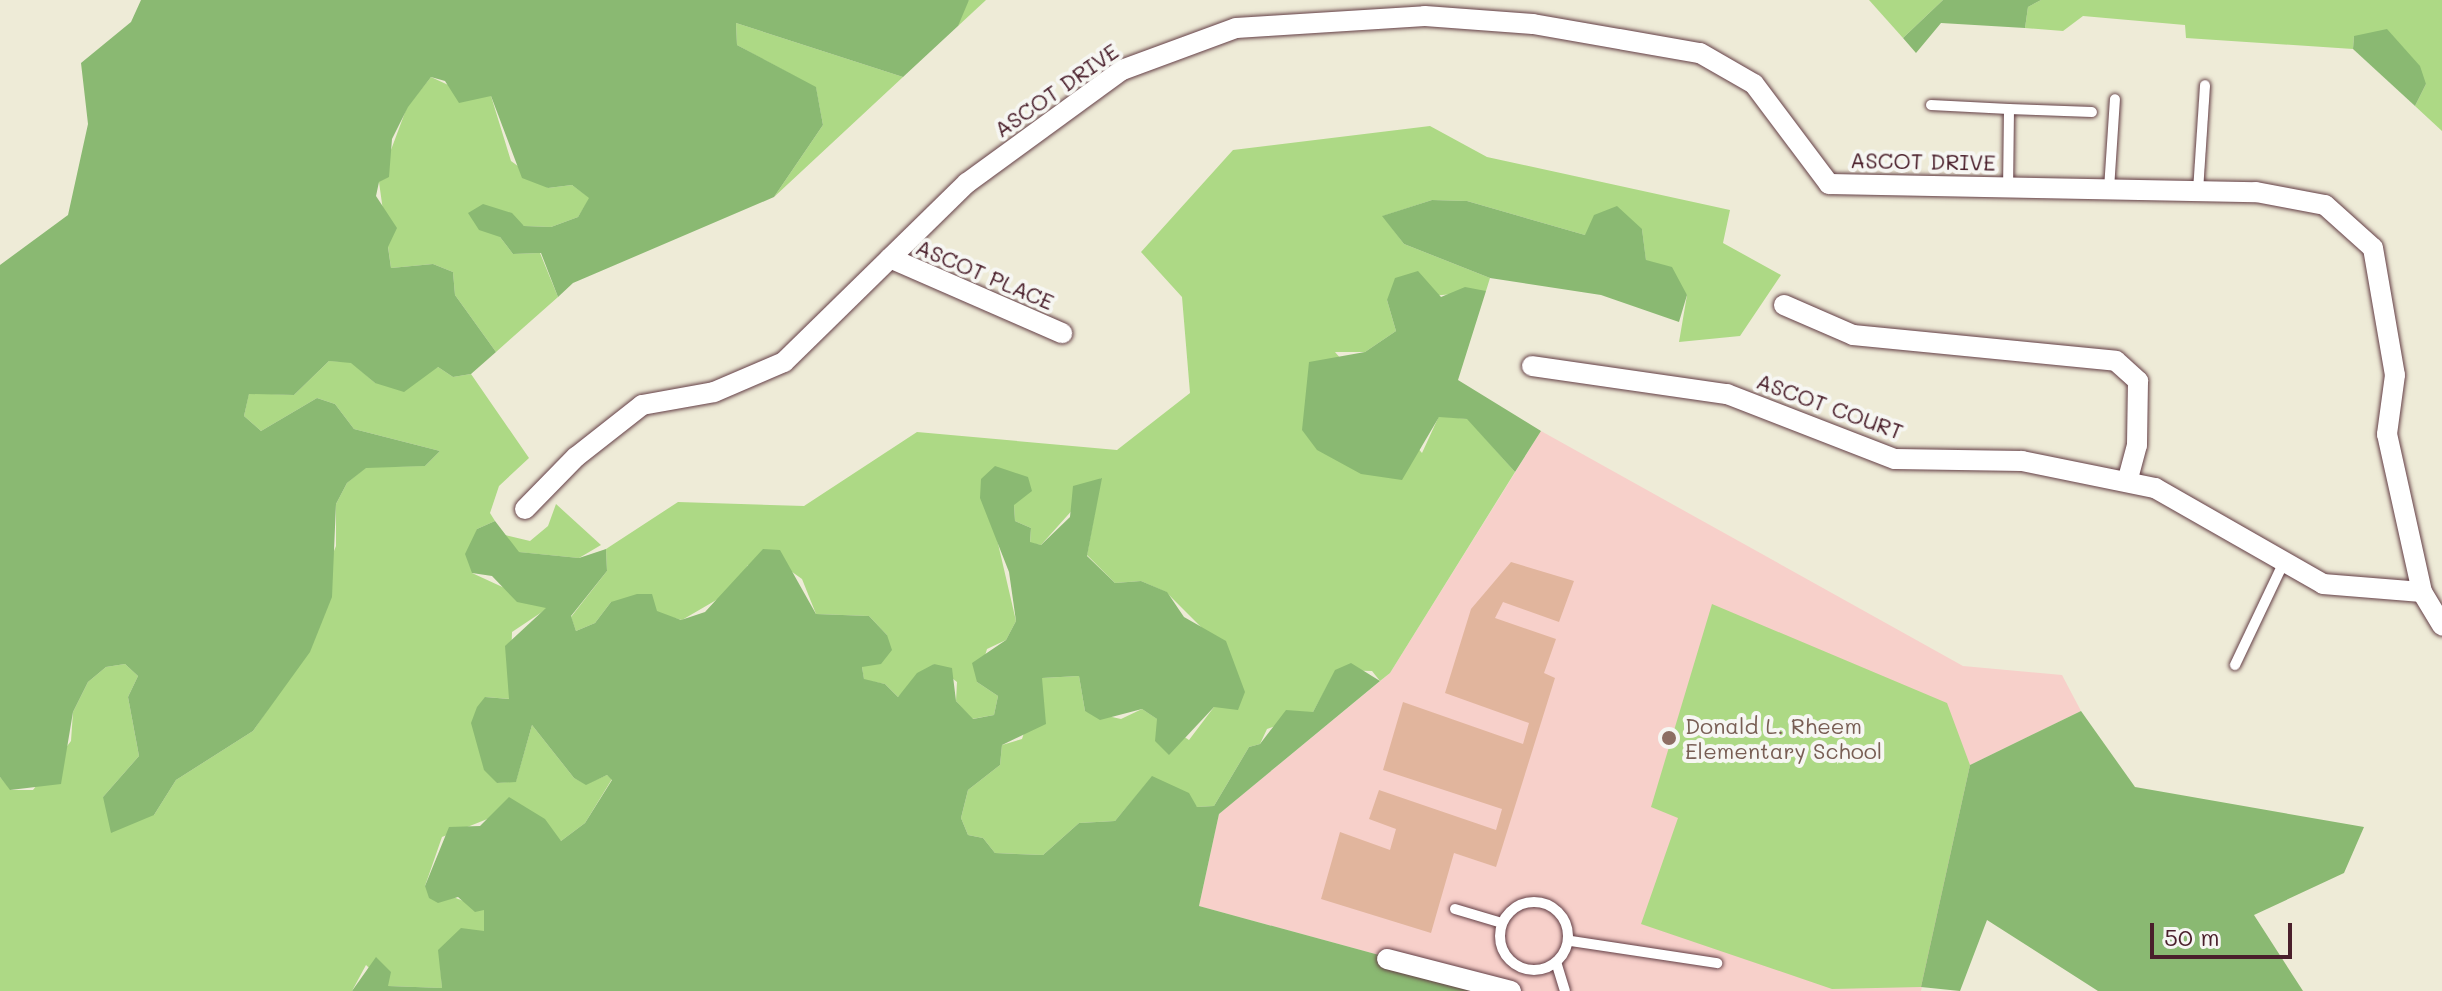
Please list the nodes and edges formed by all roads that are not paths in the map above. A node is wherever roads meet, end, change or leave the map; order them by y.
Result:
1 (2205, 85) dead end
2 (2115, 99) dead end
3 (1931, 105) dead end
4 (2009, 109) junction
5 (2092, 112) dead end
6 (2008, 187) junction
7 (2109, 189) junction
8 (2198, 191) junction
9 (890, 258) junction
10 (1784, 305) dead end
11 (1062, 333) dead end
12 (1532, 366) dead end
13 (2127, 482) junction
14 (525, 509) dead end
15 (2284, 562) junction
16 (2422, 592) junction
17 (2442, 625) edge
18 (2235, 665) dead end
19 (1455, 909) dead end
20 (1502, 923) junction
21 (1571, 941) junction
22 (1387, 959) dead end
23 (1717, 963) dead end
24 (1557, 965) junction
25 (1511, 991) edge
26 (1565, 991) edge

1 - 8 lane
2 - 7 lane
3 - 4 lane
4 - 5 lane
4 - 6 lane
6 - 7 street, ASCOT DRIVE
6 - 9 street, ASCOT DRIVE
7 - 8 street, ASCOT DRIVE
8 - 16 street, ASCOT DRIVE
9 - 11 street, ASCOT PLACE
9 - 14 street, ASCOT DRIVE
10 - 13 street
12 - 13 street, ASCOT COURT
13 - 15 street, ASCOT COURT
15 - 16 street, ASCOT COURT
15 - 18 lane
16 - 17 street, ASCOT DRIVE
19 - 20 lane
20 - 21 lane
20 - 24 lane
21 - 23 lane
21 - 24 lane
22 - 25 street
24 - 26 lane

